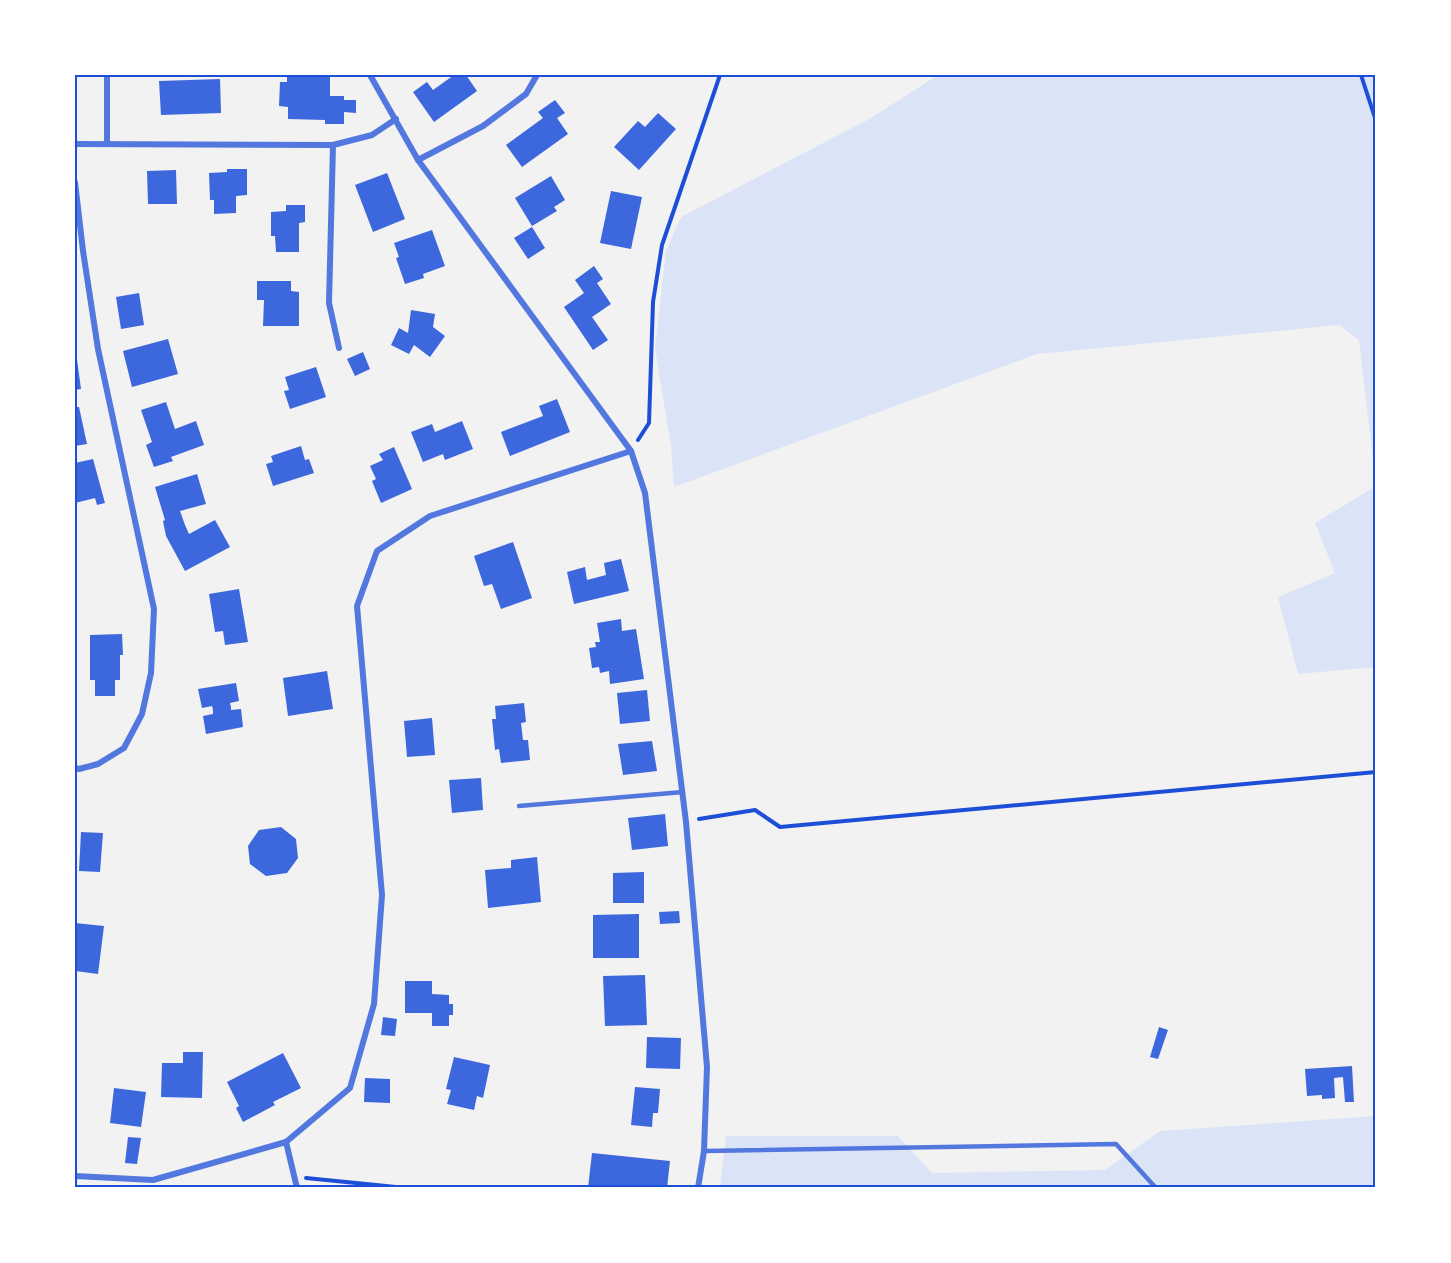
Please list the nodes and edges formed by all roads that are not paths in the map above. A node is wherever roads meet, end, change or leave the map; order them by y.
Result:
1 (107, 75) edge
2 (370, 75) edge
3 (537, 75) edge
4 (396, 119) junction
5 (75, 144) edge
6 (107, 144) junction
7 (333, 145) junction
8 (418, 160) junction
9 (75, 182) edge
10 (339, 348) dead end
11 (631, 451) junction
12 (77, 768) edge
13 (683, 792) junction
14 (519, 806) dead end
15 (286, 1142) junction
16 (704, 1151) junction
17 (75, 1176) edge
18 (297, 1188) edge
19 (698, 1188) edge
20 (1156, 1188) edge

1 - 6 street
2 - 4 street
3 - 8 street
4 - 7 street
4 - 8 street
5 - 6 street
6 - 7 street
7 - 10 street
8 - 11 street
9 - 12 street
11 - 13 street
11 - 15 street
13 - 14 lane
13 - 16 street
15 - 17 street
15 - 18 street
16 - 19 street
16 - 20 lane

